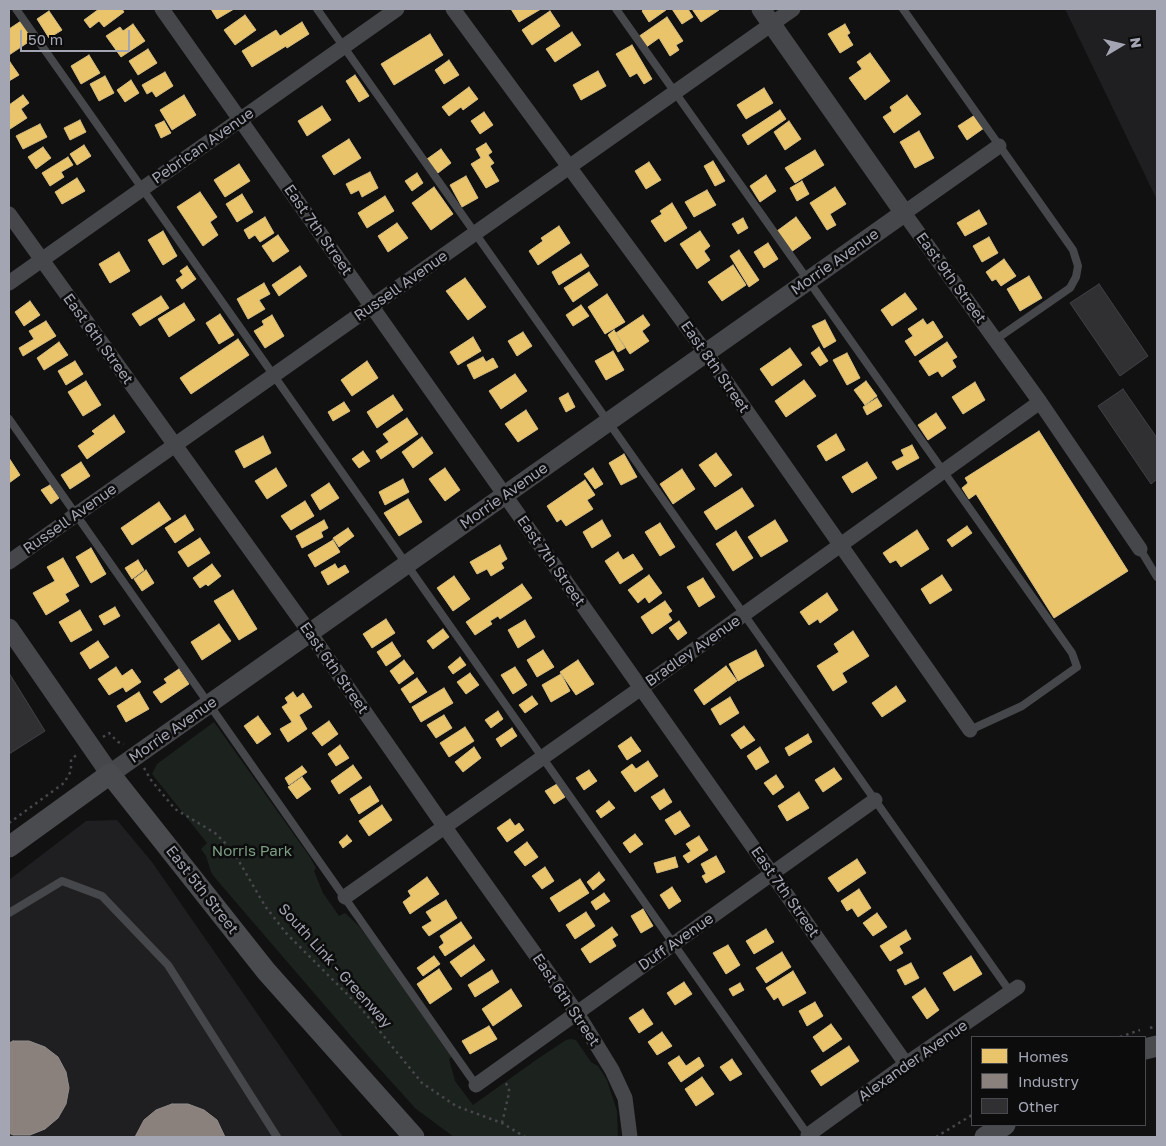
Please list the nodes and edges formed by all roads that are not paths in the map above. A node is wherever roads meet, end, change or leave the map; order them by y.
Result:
1 (16, 9) edge
2 (162, 9) edge
3 (317, 9) edge
4 (397, 9) edge
5 (453, 9) edge
6 (616, 9) edge
7 (793, 9) edge
8 (903, 9) edge
9 (766, 16) edge
10 (344, 47) junction
11 (675, 92) junction
12 (240, 120) junction
13 (1000, 146) junction
14 (569, 167) junction
15 (143, 189) junction
16 (904, 213) junction
17 (9, 214) edge
18 (475, 234) junction
19 (42, 260) junction
20 (809, 281) junction
21 (9, 283) edge
22 (372, 306) junction
23 (995, 340) junction
24 (706, 353) junction
25 (274, 376) junction
26 (1040, 402) junction
27 (9, 419) edge
28 (608, 422) junction
29 (174, 446) junction
30 (944, 471) junction
31 (505, 495) junction
32 (76, 515) junction
33 (840, 546) junction
34 (1140, 549) joint
35 (9, 562) edge
36 (407, 565) junction
37 (1157, 577) edge
38 (744, 615) junction
39 (9, 628) edge
40 (310, 633) junction
41 (641, 688) junction
42 (209, 704) junction
43 (970, 730) joint
44 (542, 757) junction
45 (110, 774) junction
46 (875, 800) junction
47 (444, 826) junction
48 (10, 837) edge
49 (772, 874) junction
50 (345, 897) junction
51 (9, 912) edge
52 (674, 944) junction
53 (1015, 990) joint
54 (577, 1013) junction
55 (906, 1064) junction
56 (476, 1085) joint
57 (1003, 1126) edge
58 (808, 1135) joint
59 (278, 1137) edge
60 (414, 1137) edge
61 (630, 1137) edge
62 (985, 1137) edge

1 - 15 lane
2 - 12 street, East 7th Street
3 - 10 lane
4 - 10 street, Pebrican Avenue
5 - 14 street, East 8th Street
6 - 11 lane
7 - 9 street, Russell Avenue
8 - 13 lane
9 - 11 street, Russell Avenue
9 - 16 street, East 9th Street
10 - 12 street, Pebrican Avenue
10 - 18 lane
11 - 14 street, Russell Avenue
11 - 20 lane
12 - 15 street, Pebrican Avenue
12 - 22 street, East 7th Street
13 - 16 street, Morrie Avenue
13 - 23 lane
14 - 18 street, Russell Avenue
14 - 24 street, East 8th Street
15 - 19 street, Pebrican Avenue
15 - 25 lane
16 - 20 street, Morrie Avenue
16 - 23 street, East 9th Street
17 - 19 street, East 6th Street
18 - 22 street, Russell Avenue
18 - 28 lane
19 - 21 street, Pebrican Avenue
19 - 29 street, East 6th Street
20 - 24 street, Morrie Avenue
20 - 30 lane
22 - 25 street, Russell Avenue
22 - 31 street, East 7th Street
23 - 26 street, East 9th Street
24 - 28 street, Morrie Avenue
24 - 33 street, East 8th Street
25 - 29 street, Russell Avenue
25 - 36 lane
26 - 30 street, Bradley Avenue
26 - 34 street, East 9th Street
27 - 32 lane
28 - 31 street, Morrie Avenue
28 - 38 lane
29 - 32 street, Russell Avenue
29 - 40 street, East 6th Street
30 - 33 street, Bradley Avenue
30 - 43 lane
31 - 36 street, Morrie Avenue
31 - 41 street, East 7th Street
32 - 35 street, Russell Avenue
32 - 42 lane
33 - 38 street, Bradley Avenue
33 - 43 street, East 8th Street
34 - 37 lane
36 - 40 street, Morrie Avenue
36 - 44 lane
38 - 41 street, Bradley Avenue
38 - 46 lane
39 - 45 street, East 5th Street
40 - 42 street, Morrie Avenue
40 - 47 street, East 6th Street
41 - 44 street, Bradley Avenue
41 - 49 street, East 7th Street
42 - 45 street, Morrie Avenue
42 - 50 lane
44 - 47 street, Bradley Avenue
44 - 52 lane
45 - 48 main road, Morrie Avenue
45 - 60 main road, East 5th Street
46 - 49 street, Duff Avenue
46 - 53 lane
47 - 50 street, Bradley Avenue
47 - 54 street, East 6th Street
49 - 52 street, Duff Avenue
49 - 55 street, East 7th Street
50 - 56 lane
51 - 59 lane
52 - 54 street, Duff Avenue
52 - 58 lane
53 - 55 street, Alexander Avenue
54 - 56 street, Duff Avenue
54 - 61 street, East 6th Street
55 - 58 street, Alexander Avenue
57 - 62 main road

